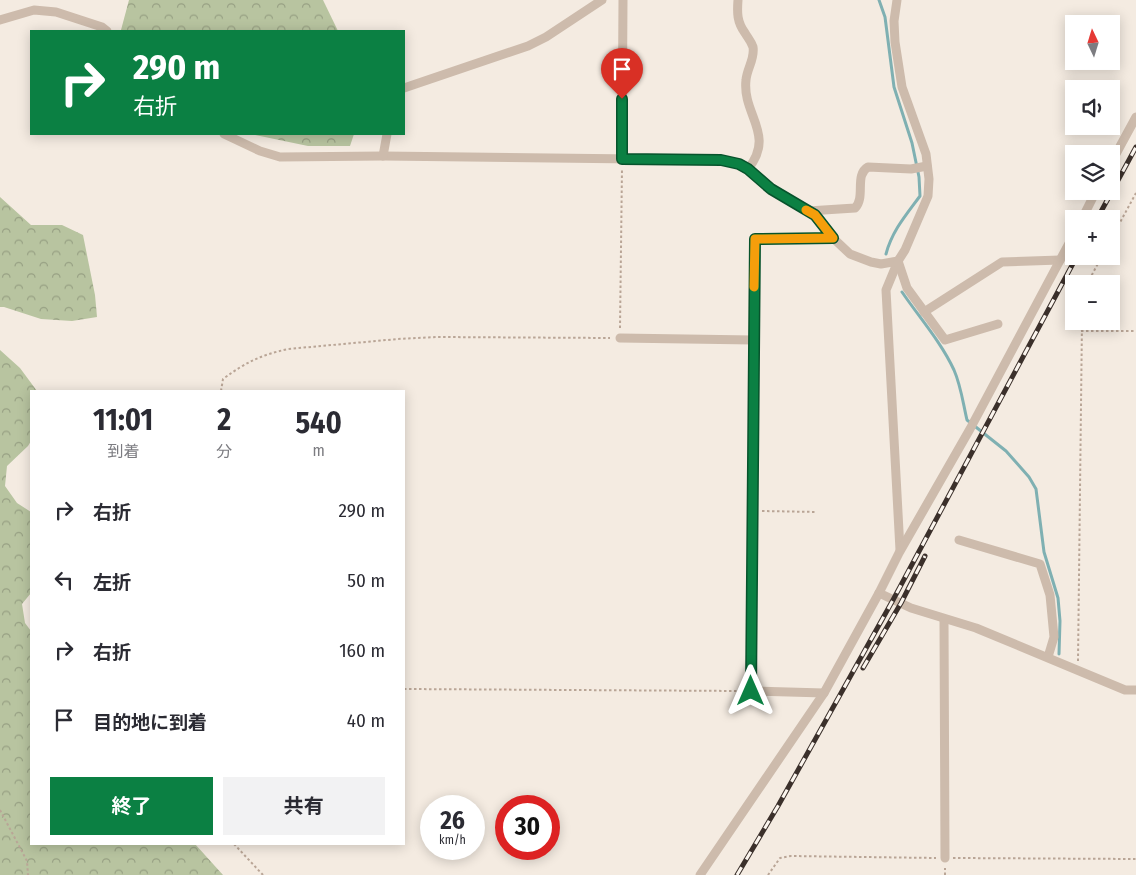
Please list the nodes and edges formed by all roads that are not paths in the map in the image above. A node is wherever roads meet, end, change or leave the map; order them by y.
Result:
1 (602, 0) edge
2 (623, 0) edge
3 (738, 0) edge
4 (897, 0) edge
5 (0, 20) edge
6 (106, 30) edge
7 (405, 88) edge
8 (1136, 117) edge
9 (226, 135) edge
10 (387, 135) edge
11 (1120, 146) edge
12 (382, 156) junction
13 (622, 159) junction
14 (926, 166) junction
15 (748, 169) junction
16 (808, 211) junction
17 (833, 238) junction
18 (1065, 251) edge
19 (1060, 260) junction
20 (898, 261) junction
21 (924, 312) junction
22 (998, 324) dead end
23 (620, 338) road end
24 (753, 340) junction
25 (959, 540) dead end
26 (900, 550) junction
27 (880, 593) junction
28 (944, 619) junction
29 (1048, 657) junction
30 (1136, 690) edge
31 (824, 692) junction
32 (945, 858) road end
33 (700, 875) edge

1 - 7 street
2 - 13 street
3 - 15 street
4 - 14 street
5 - 6 street
8 - 11 street
9 - 12 street
10 - 12 street
12 - 13 street
13 - 15 street
14 - 16 street
14 - 20 street
15 - 16 street
16 - 17 street
17 - 20 street
17 - 24 street
18 - 19 street
19 - 21 street
19 - 26 street
20 - 21 street
20 - 26 street
21 - 22 street
23 - 24 street
24 - 31 street
25 - 29 street
26 - 27 street
27 - 28 street
27 - 31 street
28 - 29 street
28 - 32 street
29 - 30 street
31 - 33 street

